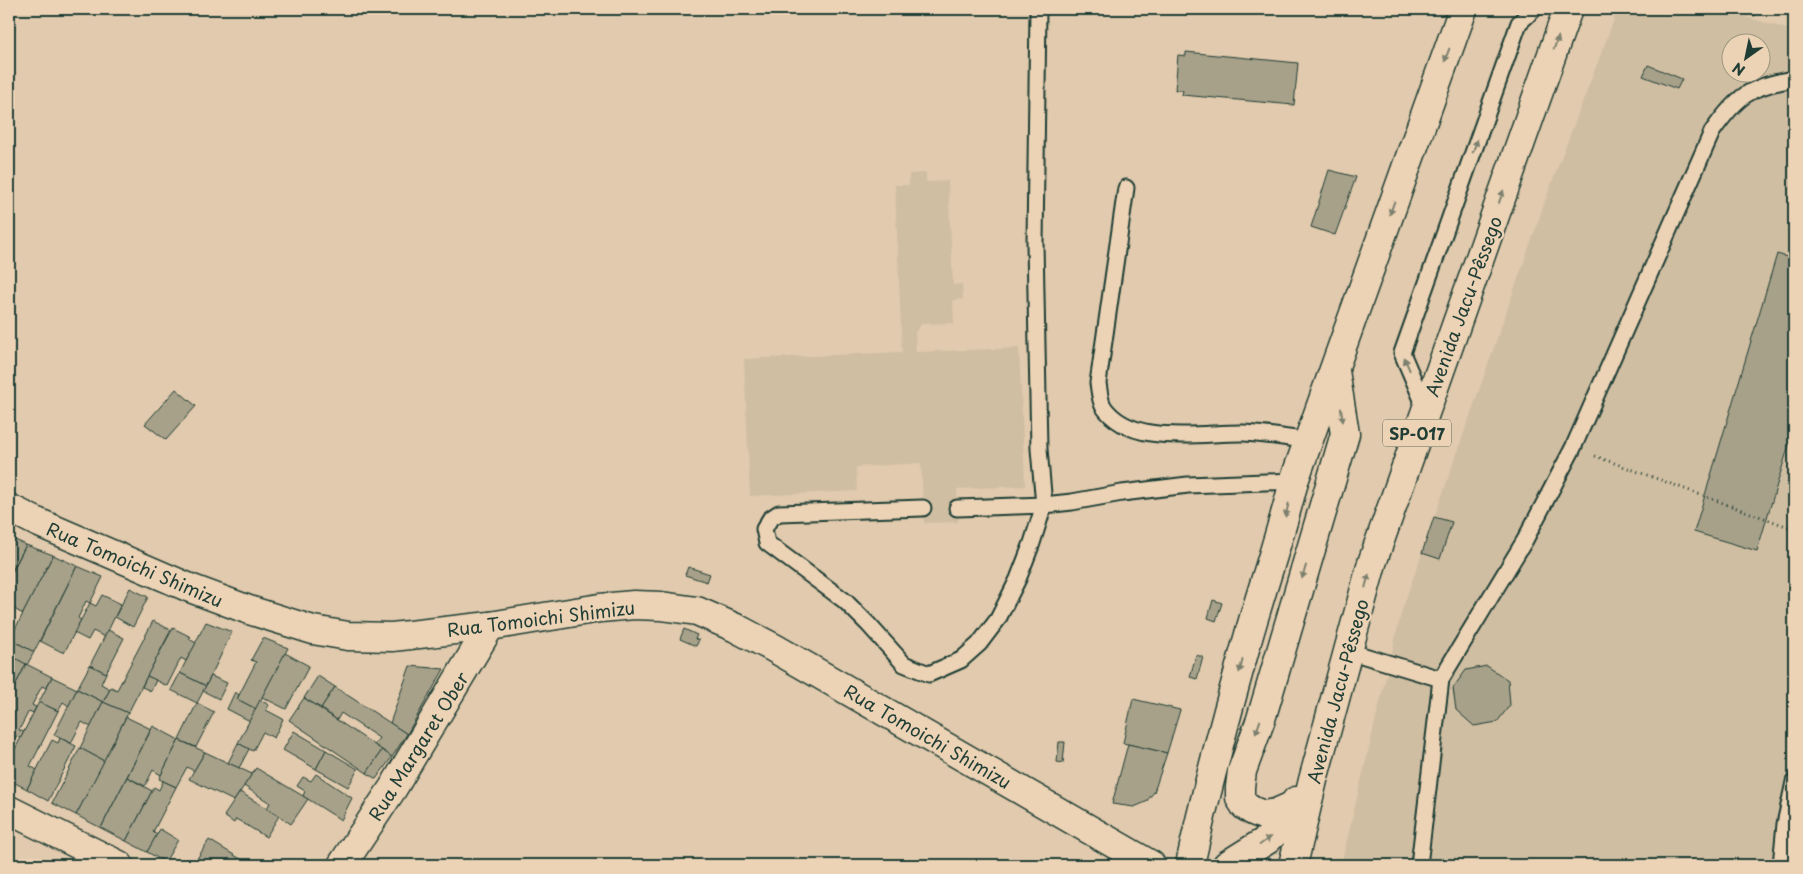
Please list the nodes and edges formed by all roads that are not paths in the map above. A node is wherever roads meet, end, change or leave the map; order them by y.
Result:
1 (1038, 9) edge
2 (1463, 9) edge
3 (1534, 9) edge
4 (1568, 9) edge
5 (1794, 79) edge
6 (1126, 188) dead end
7 (1335, 367) junction
8 (1426, 409) junction
9 (1309, 441) junction
10 (1294, 481) junction
11 (1044, 505) junction
12 (9, 508) edge
13 (923, 508) dead end
14 (957, 508) dead end
15 (490, 626) junction
16 (1348, 651) junction
17 (1441, 679) junction
18 (1314, 780) junction
19 (1794, 782) edge
20 (1292, 806) junction
21 (9, 810) edge
22 (119, 865) edge
23 (342, 865) edge
24 (1151, 865) edge
25 (1190, 865) edge
26 (1227, 865) edge
27 (1292, 865) edge
28 (1419, 865) edge
29 (1781, 865) edge

1 - 11 lane
2 -> 7 main road
8 -> 3 lane
8 -> 4 main road, Avenida Jacu-Pêssego / SP-017
5 - 17 lane
6 - 9 lane
7 - 9 main road
7 -> 20 main road
16 -> 8 main road, Avenida Jacu-Pêssego / SP-017
9 - 10 main road
10 - 11 lane
10 -> 25 main road
11 - 13 lane
11 - 14 lane
12 - 15 main road, Rua Tomoichi Shimizu
15 - 23 main road, Rua Margaret Ober
15 - 24 main road, Rua Tomoichi Shimizu
16 - 17 lane
16 - 18 main road, Avenida Jacu-Pêssego / SP-017
17 - 28 lane
18 - 20 main road
18 - 27 main road, Avenida Jacu-Pêssego / SP-017
19 - 29 lane
26 -> 20 main road
21 - 22 main road

